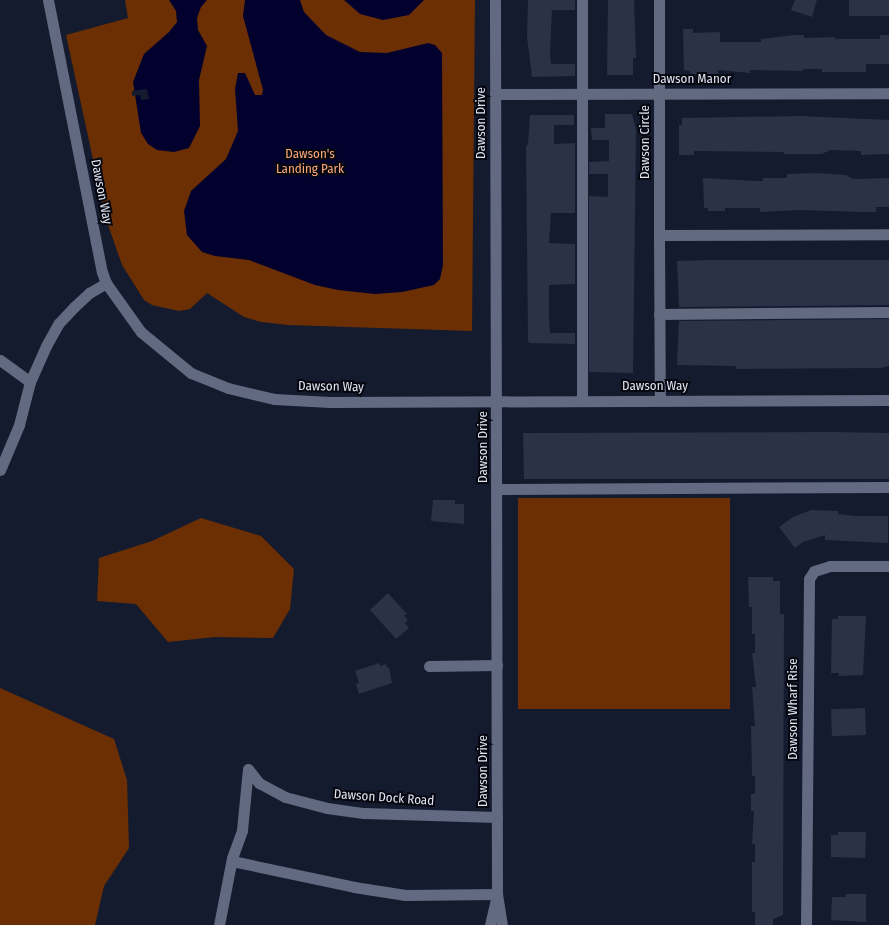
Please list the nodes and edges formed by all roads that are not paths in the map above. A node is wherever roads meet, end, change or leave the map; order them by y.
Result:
1 (48, 0) edge
2 (495, 0) edge
3 (582, 0) edge
4 (659, 0) edge
5 (495, 94) junction
6 (582, 94) junction
7 (659, 94) junction
8 (889, 94) edge
9 (889, 234) edge
10 (659, 235) junction
11 (106, 283) junction
12 (889, 312) edge
13 (660, 314) junction
14 (0, 360) edge
15 (30, 382) junction
16 (497, 400) junction
17 (582, 400) junction
18 (660, 400) junction
19 (889, 400) edge
20 (0, 470) edge
21 (889, 487) edge
22 (497, 489) junction
23 (889, 566) edge
24 (497, 665) junction
25 (429, 666) dead end
26 (497, 818) junction
27 (232, 861) junction
28 (497, 894) junction
29 (219, 925) edge
30 (490, 925) edge
31 (502, 925) edge
32 (806, 925) edge

1 - 11 street, Dawson Way
2 - 5 street, Dawson Drive
3 - 6 street
4 - 7 street, Dawson Circle
5 - 6 street, Dawson Manor
5 - 16 street, Dawson Drive
6 - 7 street, Dawson Manor
6 - 17 street
7 - 8 street, Dawson Manor
7 - 10 street, Dawson Circle
9 - 10 street
10 - 13 street, Dawson Circle
11 - 15 street
11 - 16 street, Dawson Way
12 - 13 street
13 - 18 street, Dawson Circle
14 - 15 street
15 - 20 street
16 - 17 street, Dawson Way
16 - 22 street, Dawson Drive
17 - 18 street, Dawson Way
18 - 19 street, Dawson Way
21 - 22 street
22 - 24 street, Dawson Drive
23 - 32 street, Dawson Wharf Rise
24 - 25 street
24 - 26 street, Dawson Drive
26 - 27 street, Dawson Dock Road
26 - 28 street, Dawson Drive
27 - 28 street
27 - 29 street, Dawson Dock Road
28 - 30 street, Dawson Drive
28 - 31 street, Dawson Drive

